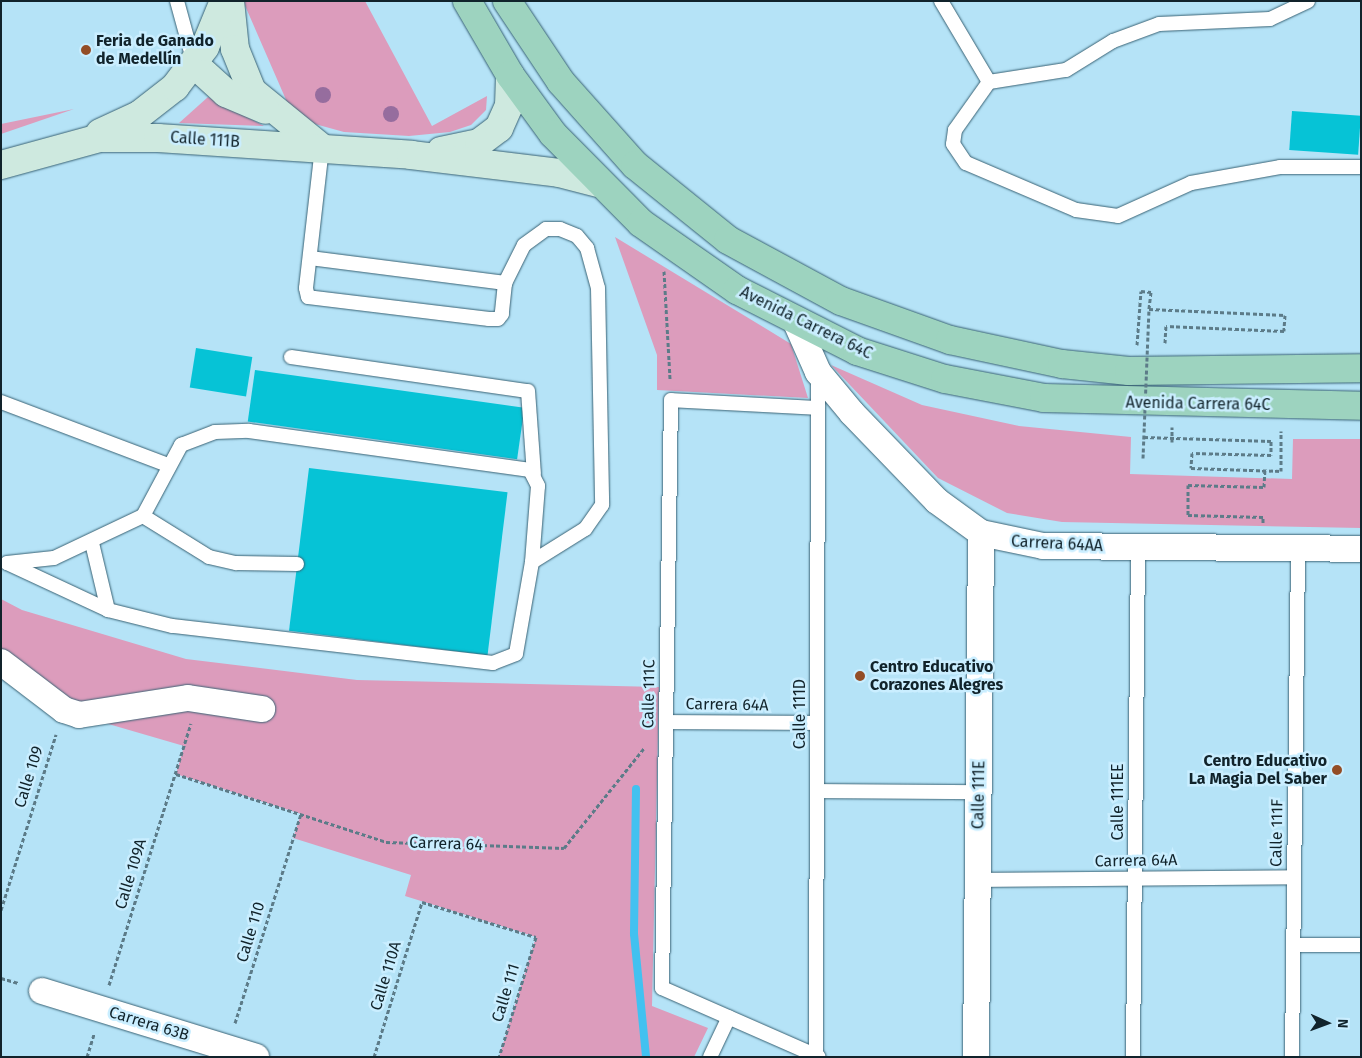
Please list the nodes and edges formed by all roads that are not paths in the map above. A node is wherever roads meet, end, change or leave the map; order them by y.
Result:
1 (177, 1) edge
2 (224, 1) edge
3 (230, 1) edge
4 (467, 1) edge
5 (507, 1) edge
6 (941, 1) edge
7 (1308, 1) edge
8 (194, 64) junction
9 (510, 74) junction
10 (989, 82) junction
11 (275, 113) junction
12 (76, 142) junction
13 (322, 148) junction
14 (411, 155) junction
15 (1, 165) edge
16 (1361, 167) edge
17 (598, 183) junction
18 (310, 258) junction
19 (506, 283) junction
20 (795, 320) junction
21 (291, 357) dead end
22 (1361, 368) edge
23 (818, 372) junction
24 (1, 402) edge
25 (1361, 406) edge
26 (818, 408) junction
27 (168, 465) junction
28 (534, 474) junction
29 (143, 516) junction
30 (981, 533) junction
31 (92, 543) junction
32 (1138, 547) junction
33 (1298, 549) junction
34 (1361, 550) edge
35 (532, 562) junction
36 (4, 563) edge
37 (297, 564) dead end
38 (108, 610) junction
39 (1, 662) edge
40 (262, 709) dead end
41 (666, 722) junction
42 (817, 723) junction
43 (817, 791) junction
44 (978, 792) junction
45 (1294, 877) junction
46 (1135, 878) junction
47 (978, 880) junction
48 (1293, 945) junction
49 (1361, 945) edge
50 (42, 991) dead end
51 (729, 1017) junction
52 (818, 1056) edge
53 (256, 1057) edge
54 (710, 1057) edge
55 (976, 1057) edge
56 (1133, 1057) edge
57 (1292, 1057) edge

1 - 8 lane
2 - 8 main road
3 - 11 main road
4 - 9 main road, Avenida Carrera 64C
5 - 22 main road, Avenida Carrera 64C
6 - 10 lane
7 - 10 lane
8 - 11 main road
8 - 12 main road
9 - 14 main road, Calle 111B
9 - 17 main road, Avenida Carrera 64C
10 - 16 lane
11 - 13 main road
12 - 13 main road, Calle 111B
12 - 15 main road, Calle 111B
13 - 14 main road, Calle 111B
13 - 18 lane
14 - 17 main road, Calle 111B
17 - 20 main road, Avenida Carrera 64C
18 - 19 lane
18 - 19 lane
19 - 35 lane
20 - 23 street, Carrera 64AA
20 - 25 main road, Avenida Carrera 64C
21 - 28 lane
23 - 26 lane, Calle 111D
23 - 30 street, Carrera 64AA
24 - 27 lane
26 - 41 lane, Calle 111C
26 - 42 lane, Calle 111D
27 - 28 lane
27 - 29 lane
28 - 35 lane
29 - 31 lane
29 - 37 lane
30 - 32 street, Carrera 64AA
30 - 44 street, Calle 111E
31 - 36 lane
31 - 38 lane
32 - 33 street, Carrera 64AA
32 - 46 lane, Calle 111EE
33 - 34 street, Carrera 64AA
33 - 45 lane, Calle 111F
35 - 38 lane
36 - 38 lane
39 - 40 street
41 - 42 lane, Carrera 64A
41 - 51 lane, Calle 111C
42 - 43 lane, Calle 111D
43 - 44 lane
43 - 52 lane, Calle 111D
44 - 47 street, Calle 111E
45 - 46 lane, Carrera 64A
45 - 48 lane, Calle 111F
46 - 47 lane, Carrera 64A
46 - 56 lane, Calle 111EE
47 - 55 street, Calle 111E
48 - 49 lane
48 - 57 lane, Calle 111F
50 - 53 street, Carrera 63B
51 - 52 lane
51 - 54 lane

